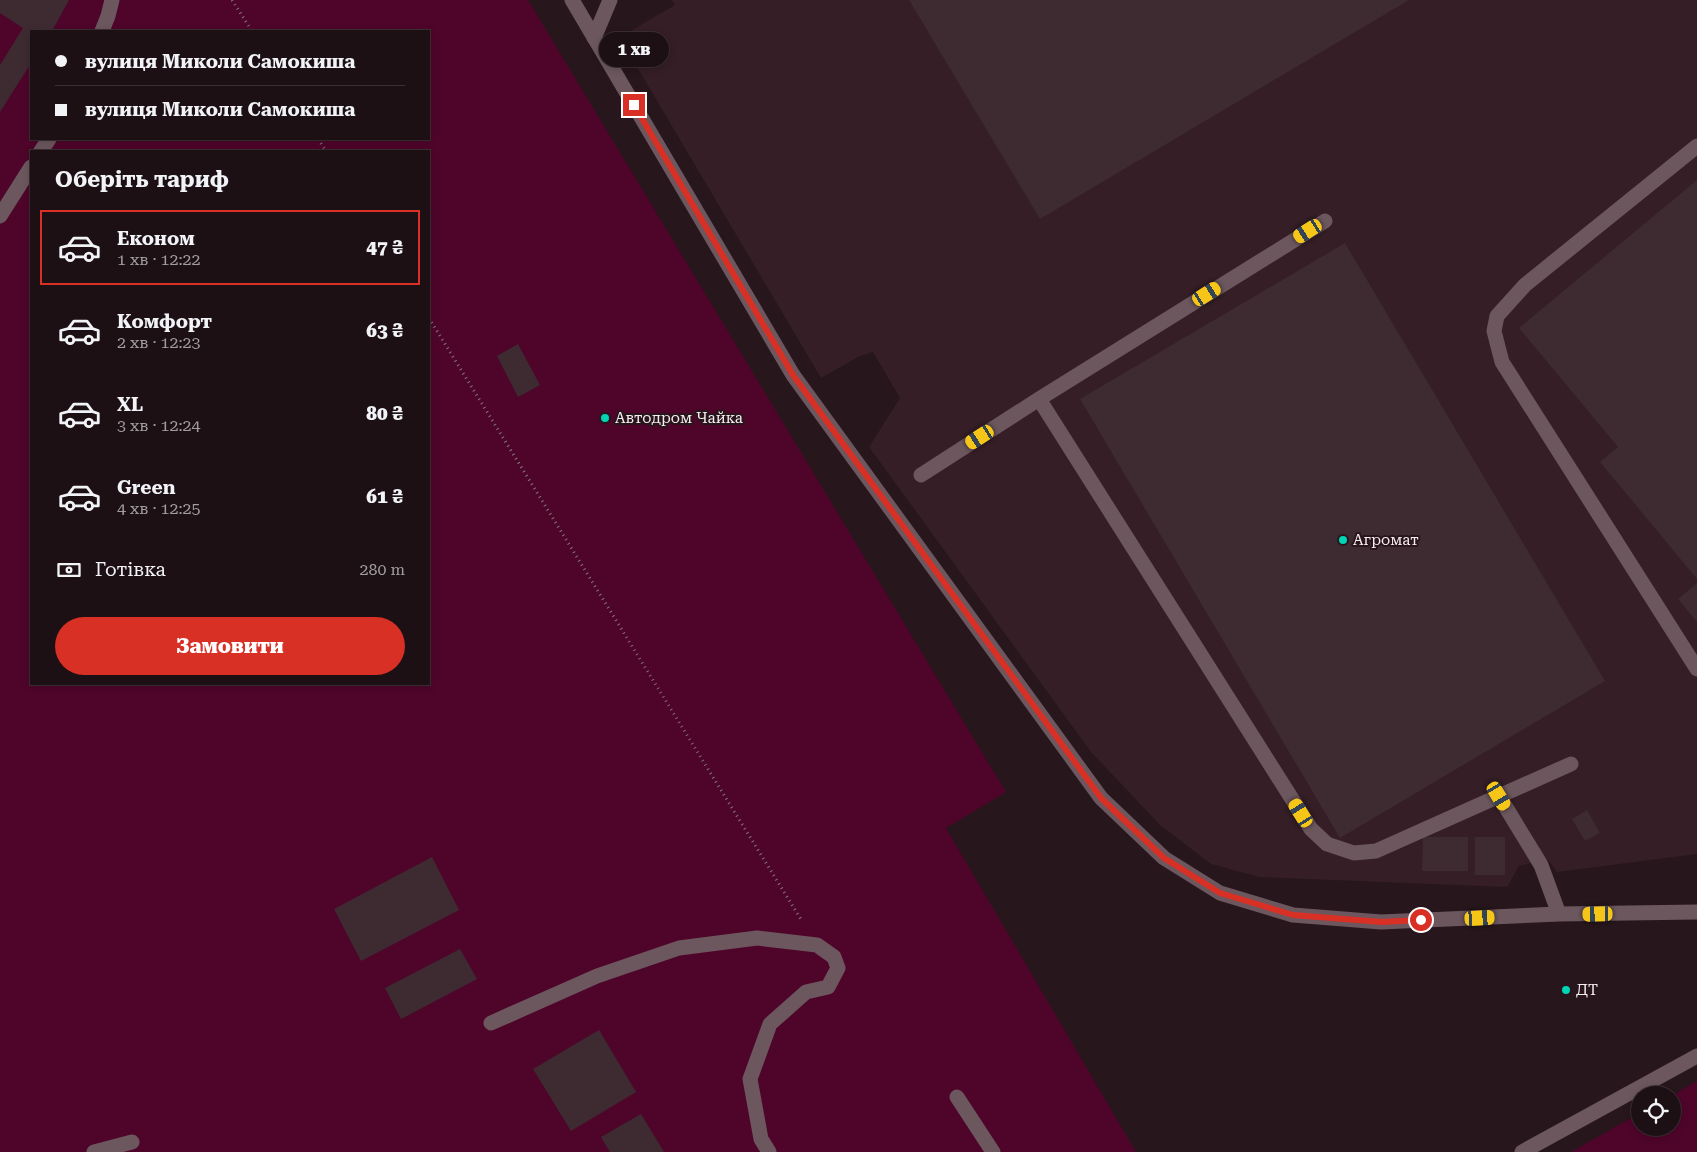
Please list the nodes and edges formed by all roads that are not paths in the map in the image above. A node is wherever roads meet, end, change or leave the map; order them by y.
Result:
1 (112, 0) edge
2 (572, 0) edge
3 (610, 0) edge
4 (102, 30) edge
5 (594, 38) junction
6 (1697, 146) edge
7 (30, 169) edge
8 (0, 216) edge
9 (1325, 221) dead end
10 (1039, 399) junction
11 (920, 475) dead end
12 (1697, 669) edge
13 (1571, 764) dead end
14 (1499, 796) junction
15 (1697, 912) edge
16 (1559, 914) junction
17 (490, 1022) dead end
18 (1697, 1056) edge
19 (957, 1097) dead end
20 (132, 1142) dead end
21 (94, 1152) edge
22 (769, 1152) edge
23 (993, 1152) edge
24 (1522, 1152) edge

1 - 4 street
2 - 5 street
3 - 5 street
5 - 16 street
6 - 12 street
7 - 8 street
9 - 10 street
10 - 11 street
10 - 14 street
13 - 14 street
14 - 16 street
15 - 16 street
17 - 22 street
18 - 24 street
19 - 23 street
20 - 21 street

